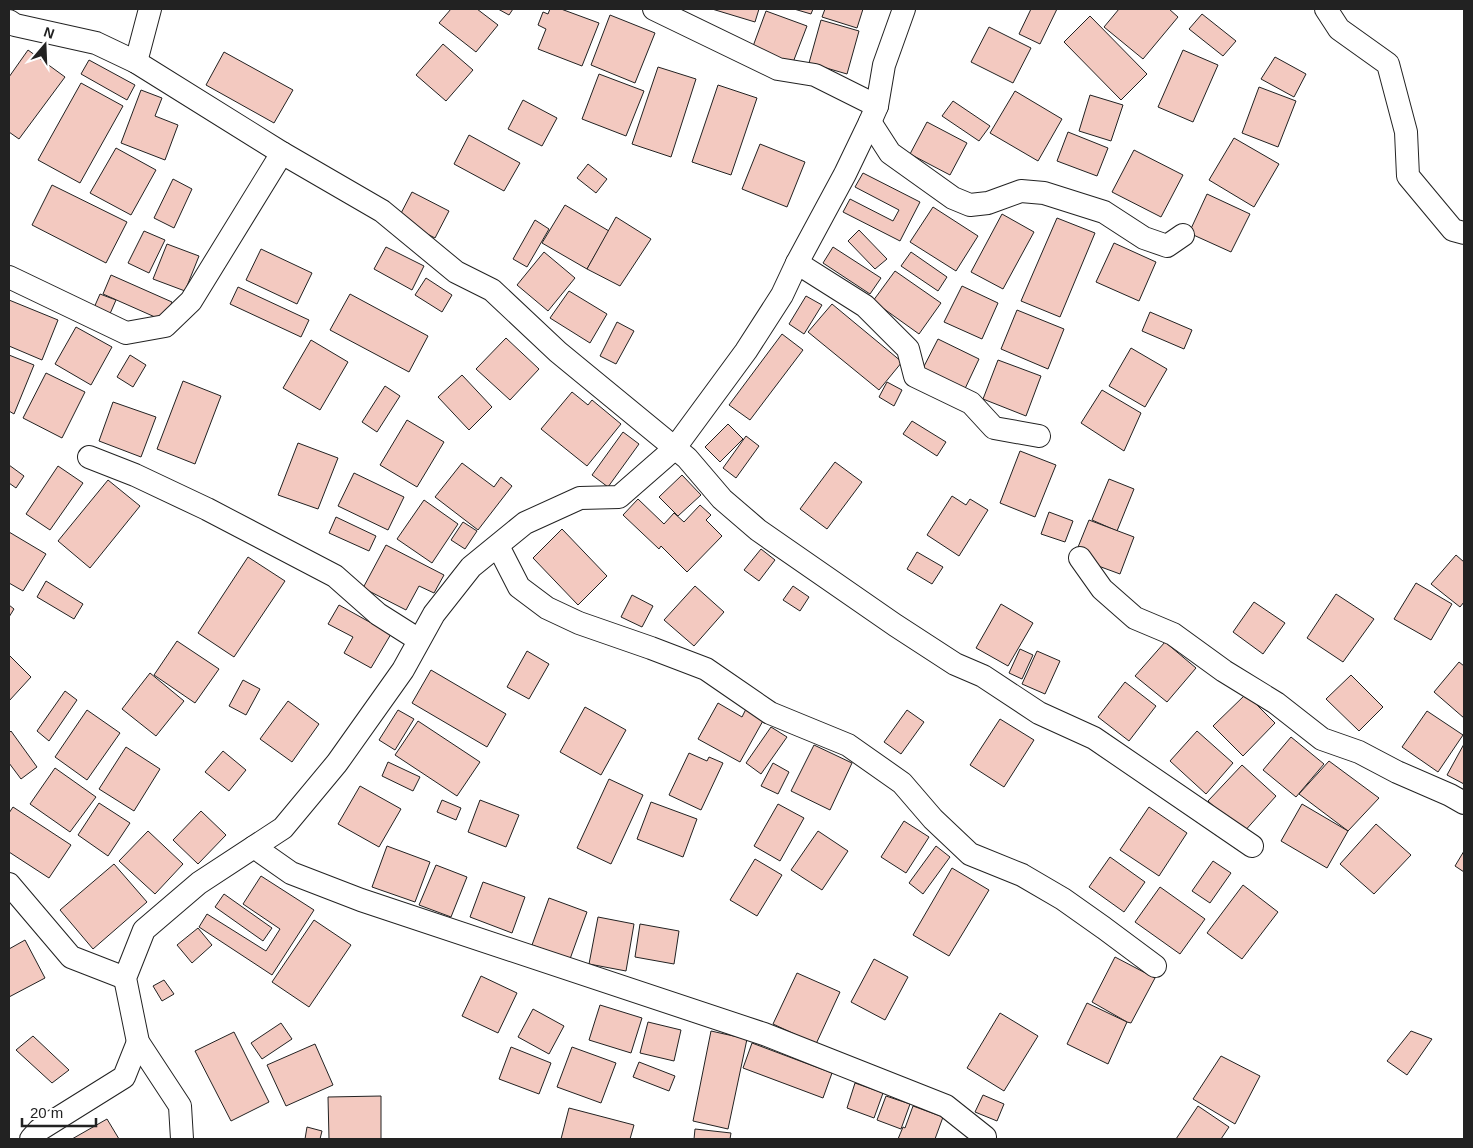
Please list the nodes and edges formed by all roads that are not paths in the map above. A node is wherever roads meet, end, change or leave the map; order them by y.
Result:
1 (150, 9) edge
2 (654, 9) edge
3 (904, 9) edge
4 (1326, 9) edge
5 (9, 21) edge
6 (136, 62) junction
7 (874, 114) junction
8 (282, 153) junction
9 (1464, 233) edge
10 (1184, 235) dead end
11 (797, 263) junction
12 (9, 277) edge
13 (1040, 436) dead end
14 (674, 449) junction
15 (89, 457) dead end
16 (498, 546) junction
17 (1080, 558) dead end
18 (419, 640) junction
19 (1464, 803) edge
20 (1252, 846) dead end
21 (254, 847) junction
22 (9, 884) edge
23 (1155, 966) dead end
24 (125, 978) junction
25 (138, 1042) junction
26 (986, 1137) dead end
27 (31, 1139) edge
28 (182, 1139) edge

1 - 6 street
2 - 7 street
3 - 7 street
4 - 9 street
5 - 6 street
6 - 8 street
7 - 10 street
7 - 11 street
8 - 12 street
8 - 14 street
11 - 13 street
11 - 14 street
14 - 16 street
14 - 20 street
15 - 18 street
16 - 18 street
16 - 23 street
17 - 19 street
18 - 21 street
21 - 24 street
21 - 26 street
22 - 24 street
24 - 25 street
25 - 27 street
25 - 28 street

